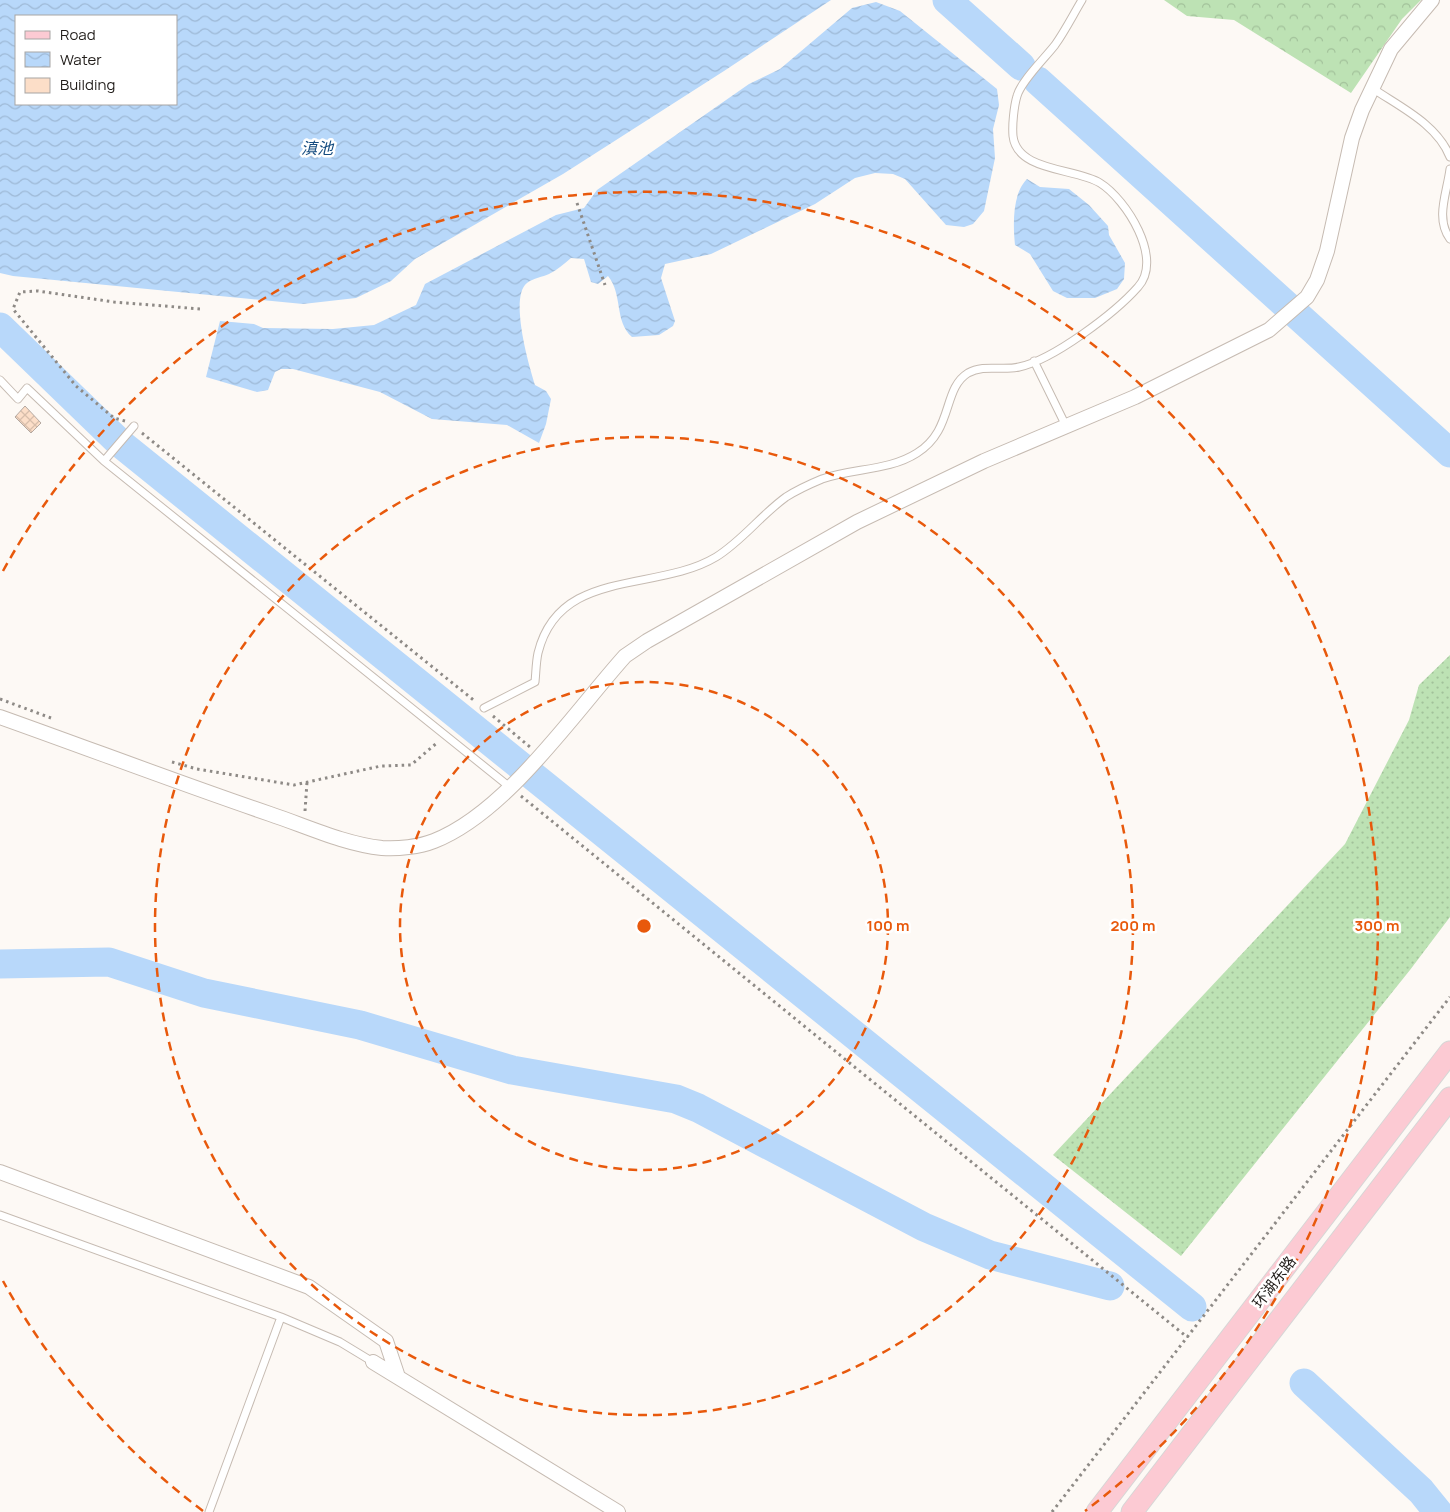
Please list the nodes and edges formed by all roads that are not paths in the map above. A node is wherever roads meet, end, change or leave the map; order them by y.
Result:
1 (1082, 0) edge
2 (1432, 0) edge
3 (1372, 88) junction
4 (1450, 157) edge
5 (1450, 170) edge
6 (1450, 239) edge
7 (1034, 361) junction
8 (0, 380) edge
9 (134, 426) road end
10 (1066, 426) junction
11 (106, 458) junction
12 (484, 708) road end
13 (0, 717) edge
14 (515, 783) junction
15 (1450, 1052) edge
16 (1450, 1098) edge
17 (0, 1172) edge
18 (0, 1215) edge
19 (281, 1316) junction
20 (373, 1362) joint
21 (398, 1377) junction
22 (209, 1512) edge
23 (618, 1512) edge
24 (1097, 1512) edge
25 (1132, 1512) edge

1 - 7 lane
2 - 3 street
3 - 4 lane
3 - 10 street
5 - 6 lane
7 - 10 lane
7 - 12 lane
8 - 11 lane
9 - 11 lane
10 - 14 street
11 - 14 lane
13 - 14 street
15 - 24 main road, 环湖东路
16 - 25 main road, 环湖东路
17 - 21 street
18 - 19 lane
19 - 20 lane
19 - 22 lane
20 - 21 street
21 - 23 street

